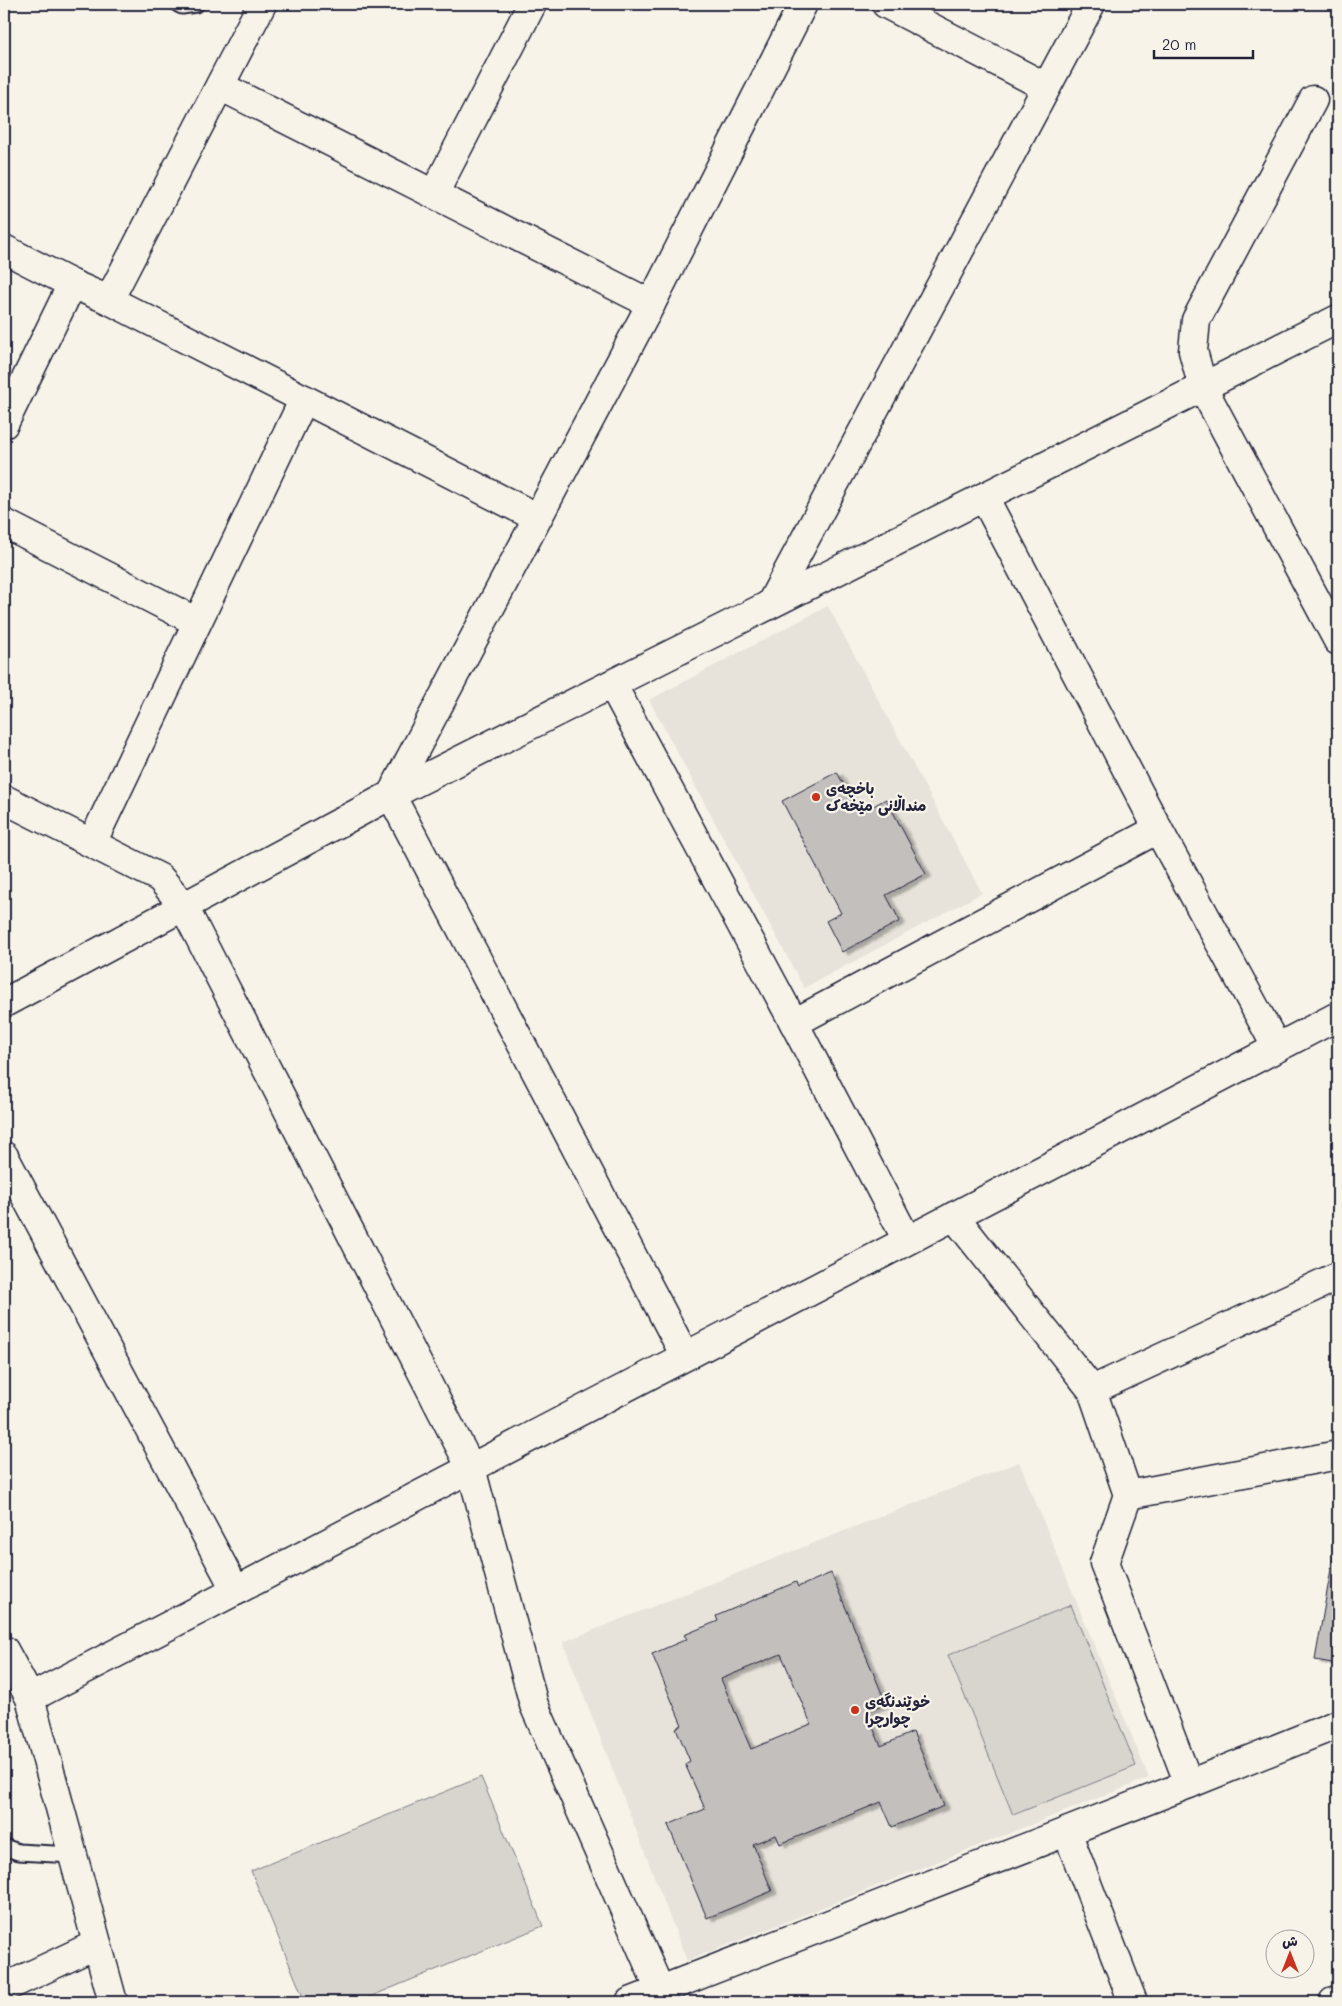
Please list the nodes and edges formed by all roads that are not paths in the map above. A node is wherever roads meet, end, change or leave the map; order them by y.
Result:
1 (178, 4) edge
2 (196, 4) edge
3 (262, 4) edge
4 (532, 4) edge
5 (803, 4) edge
6 (886, 4) edge
7 (1091, 4) edge
8 (220, 86) junction
9 (1046, 87) junction
10 (1313, 100) dead end
11 (434, 194) junction
12 (4, 249) edge
13 (72, 284) junction
14 (109, 300) junction
15 (651, 304) junction
16 (1338, 319) edge
17 (1203, 388) junction
18 (304, 399) junction
19 (4, 424) edge
20 (984, 497) junction
21 (536, 517) junction
22 (4, 523) edge
23 (771, 603) junction
24 (198, 622) junction
25 (1338, 641) edge
26 (612, 684) junction
27 (391, 795) junction
28 (4, 799) edge
29 (1158, 829) junction
30 (92, 843) junction
31 (183, 905) junction
32 (4, 1003) edge
33 (1338, 1016) edge
34 (794, 1023) junction
35 (1277, 1048) junction
36 (4, 1156) edge
37 (954, 1216) junction
38 (907, 1240) junction
39 (1338, 1276) edge
40 (685, 1356) junction
41 (1092, 1390) junction
42 (1338, 1455) edge
43 (471, 1468) junction
44 (1128, 1495) junction
45 (236, 1591) junction
46 (4, 1650) edge
47 (30, 1698) junction
48 (1338, 1724) edge
49 (1188, 1784) junction
50 (1067, 1832) junction
51 (4, 1846) edge
52 (72, 1855) junction
53 (97, 1944) junction
54 (4, 1988) edge
55 (660, 1990) junction
56 (1338, 2000) edge
57 (113, 2002) edge
58 (630, 2002) edge
59 (1132, 2002) edge
60 (1334, 2002) edge

1 - 2 lane
3 - 8 street
4 - 11 street
5 - 15 street
6 - 9 street
7 - 9 street
8 - 11 street
8 - 14 street
9 - 23 street
10 - 17 street
11 - 15 street
12 - 13 street
13 - 14 street
13 - 19 street
14 - 18 street
15 - 21 street
16 - 17 street
17 - 20 street
17 - 25 street
18 - 21 street
18 - 24 street
20 - 23 street
20 - 29 street
21 - 27 street
22 - 24 street
23 - 26 street
24 - 30 street
26 - 27 street
26 - 34 street
27 - 31 street
27 - 40 street
28 - 30 street
29 - 34 street
29 - 35 street
30 - 31 street
31 - 32 street
31 - 43 street
33 - 35 street
34 - 38 street
35 - 37 street
36 - 45 street
37 - 38 street
37 - 41 street
38 - 40 street
39 - 41 street
40 - 43 street
41 - 44 street
42 - 44 street
43 - 45 street
43 - 55 street
44 - 49 street
45 - 47 street
46 - 47 street
47 - 52 street
48 - 49 street
49 - 50 street
50 - 55 street
50 - 59 street
51 - 52 lane
52 - 53 street
53 - 54 street
53 - 57 street
55 - 58 street
56 - 60 street

